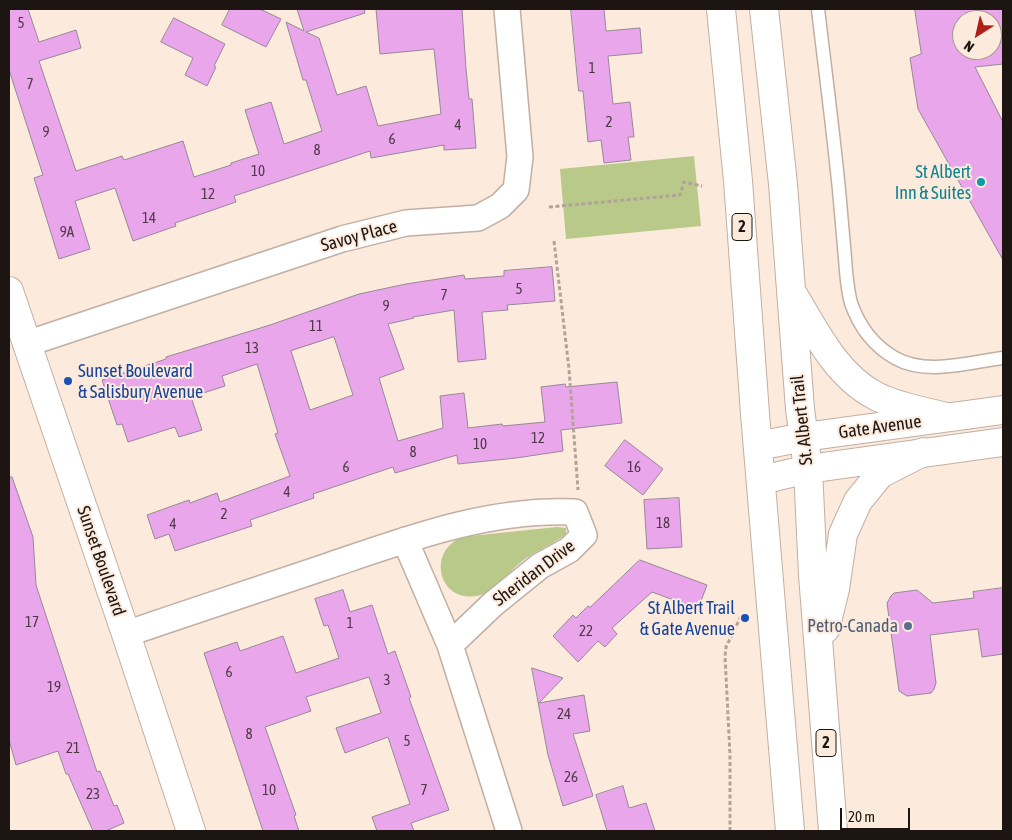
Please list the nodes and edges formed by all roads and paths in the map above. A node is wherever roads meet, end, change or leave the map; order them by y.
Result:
1 (507, 9) edge
2 (721, 9) edge
3 (764, 9) edge
4 (818, 9) edge
5 (702, 186) dead end
6 (549, 207) dead end
7 (554, 241) dead end
8 (9, 291) edge
9 (791, 291) junction
10 (17, 347) edge
11 (1003, 358) edge
12 (1003, 410) edge
13 (946, 417) junction
14 (804, 437) junction
15 (1003, 442) edge
16 (758, 446) junction
17 (923, 452) junction
18 (808, 469) junction
19 (762, 480) junction
20 (579, 500) dead end
21 (405, 540) junction
22 (742, 614) dead end
23 (126, 634) junction
24 (450, 645) junction
25 (820, 655) junction
26 (191, 831) edge
27 (509, 831) edge
28 (730, 831) edge
29 (790, 831) edge
30 (833, 831) edge

1 - 10 street, Savoy Place
2 - 16 main road, 2
3 - 9 main road, St. Albert Trail / 2
4 - 11 lane
5 - 6 path
7 - 20 path
8 - 10 main road, Sunset Boulevard
9 - 13 main road
9 - 14 main road, St. Albert Trail / 2
10 - 23 main road, Sunset Boulevard
12 - 13 main road, Gate Avenue
13 - 14 main road, Gate Avenue
14 - 16 main road, Gate Avenue
14 - 18 main road, St. Albert Trail / 2
15 - 17 main road, Gate Avenue
16 - 19 main road, 2
17 - 18 main road, Gate Avenue
17 - 25 main road
18 - 19 main road, Gate Avenue
18 - 25 main road, St. Albert Trail / 2
19 - 29 main road, 2
21 - 23 street, Sheridan Drive
21 - 24 street
21 - 24 street, Sheridan Drive
22 - 28 path
23 - 26 main road, Sunset Boulevard
24 - 27 street
25 - 30 main road, St. Albert Trail / 2

